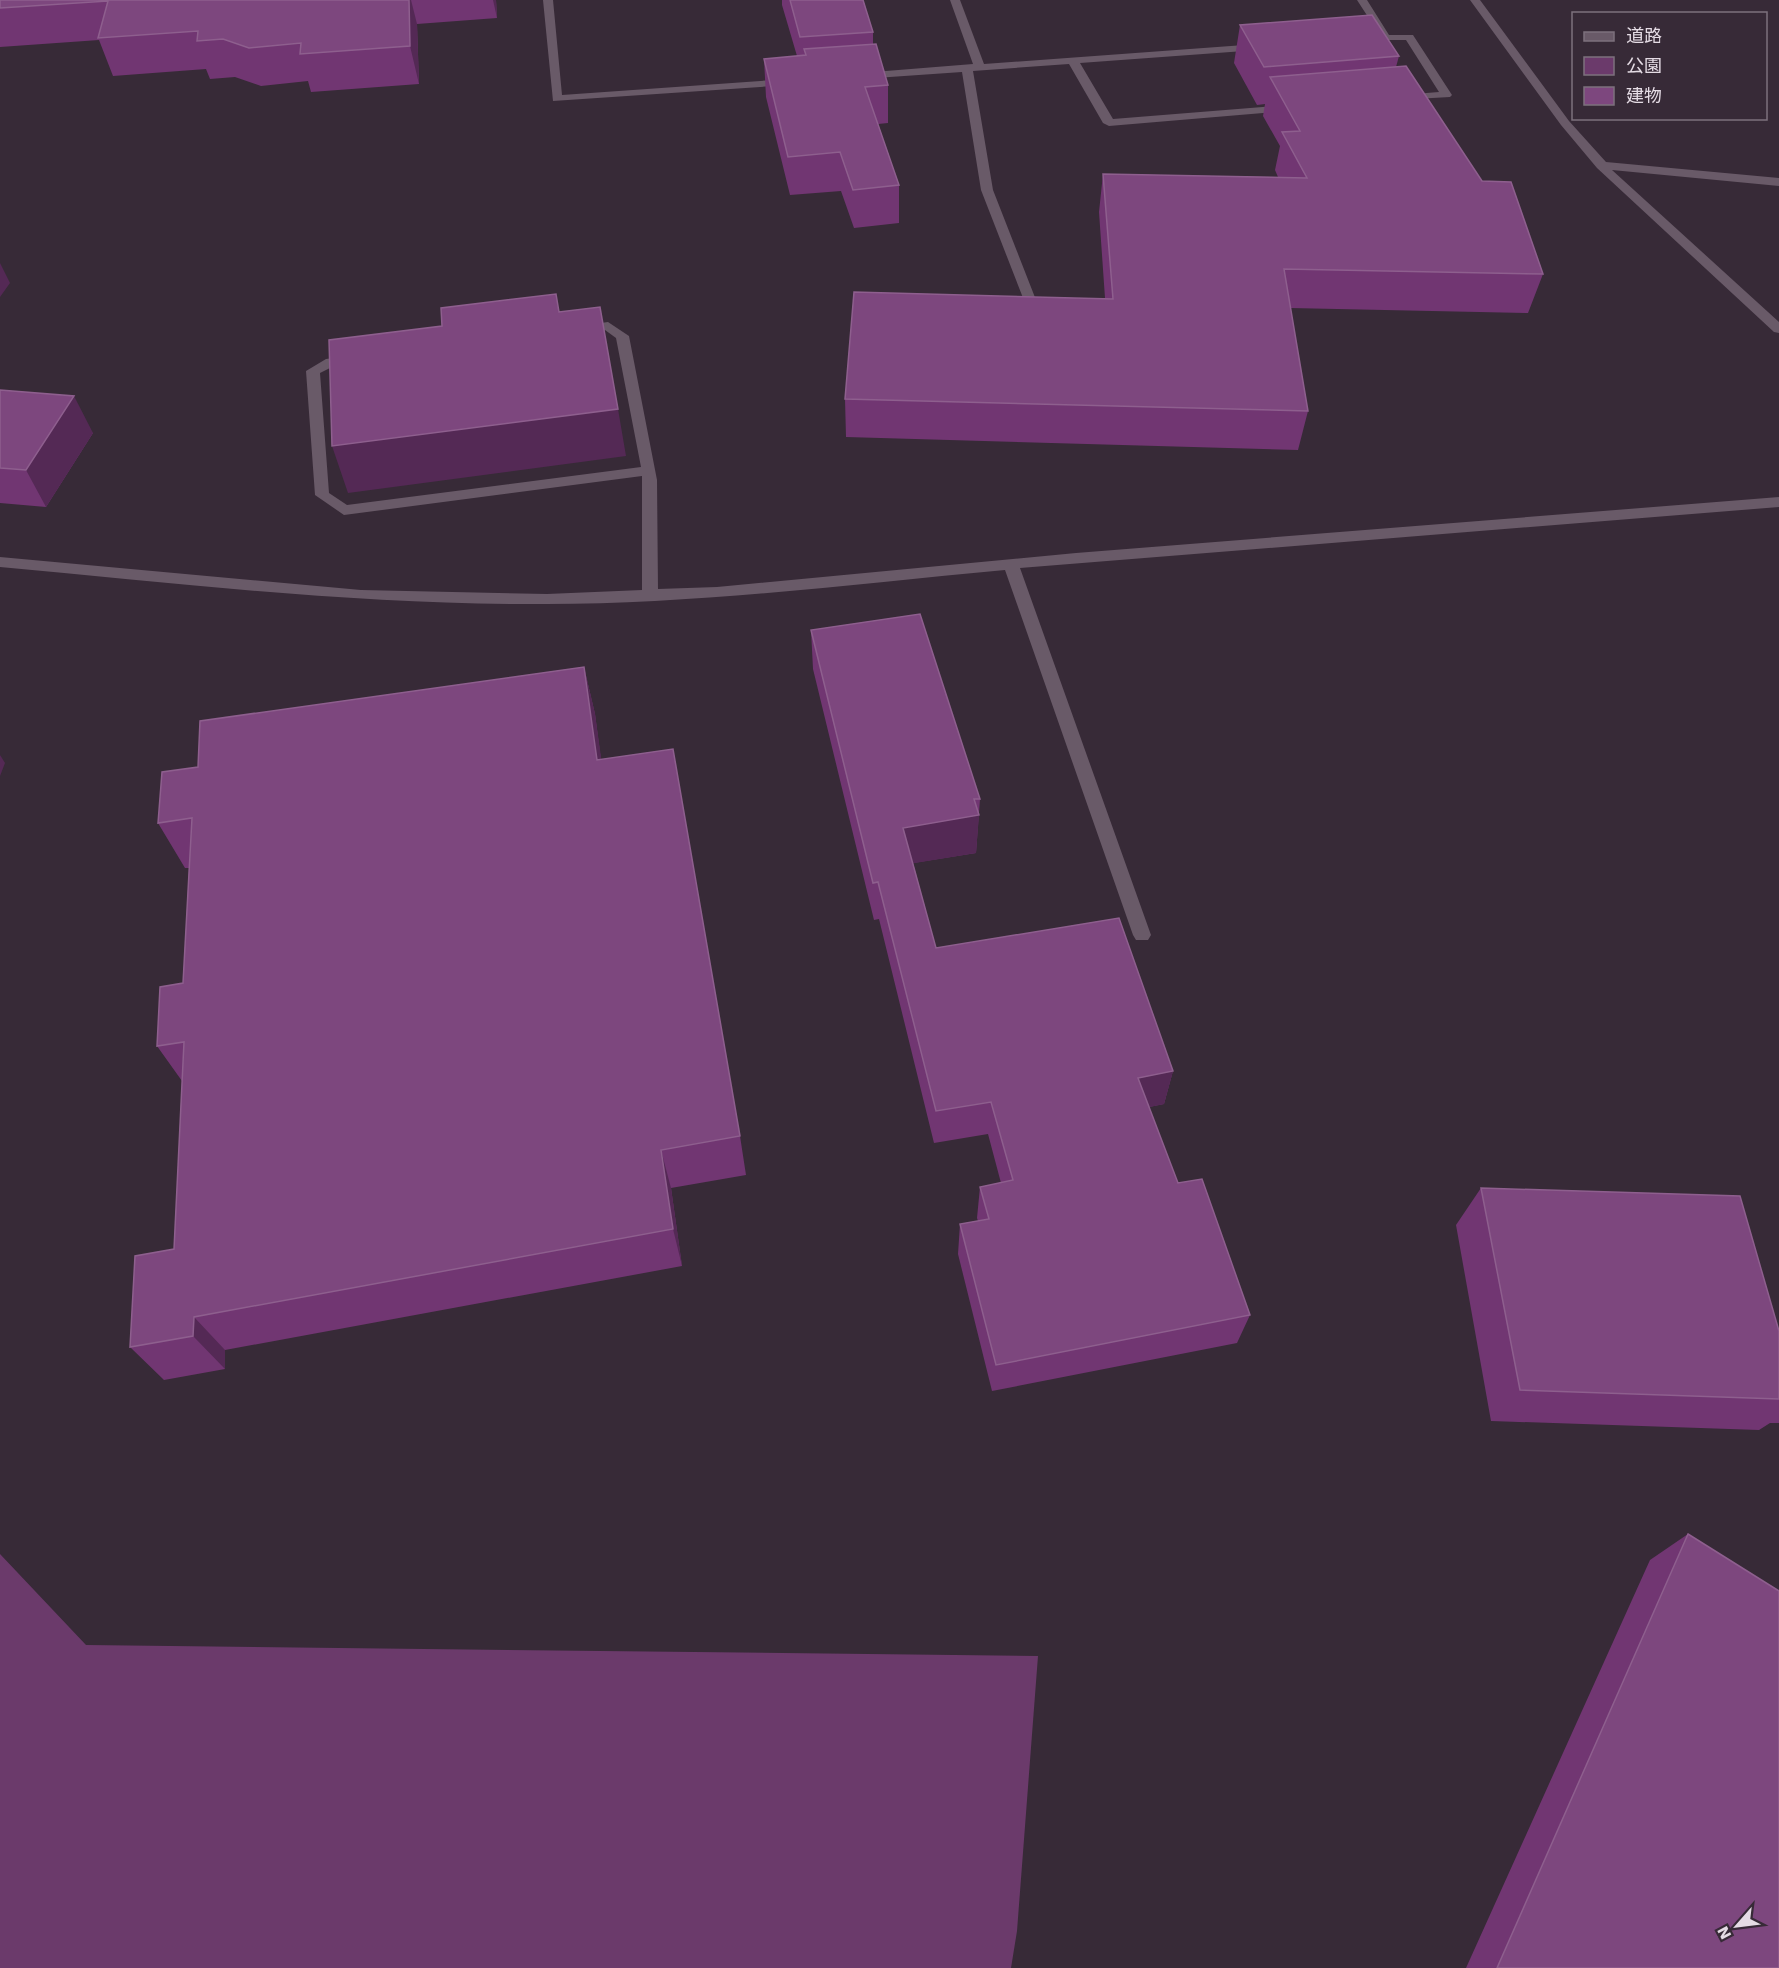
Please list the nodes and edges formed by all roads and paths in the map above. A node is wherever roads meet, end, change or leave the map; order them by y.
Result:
1 (548, 0) edge
2 (955, 0) edge
3 (1362, 0) edge
4 (1475, 0) edge
5 (1270, 47) edge
6 (1073, 61) junction
7 (973, 68) junction
8 (850, 77) edge
9 (803, 81) edge
10 (1388, 99) edge
11 (1295, 107) edge
12 (1601, 165) junction
13 (1779, 182) edge
14 (1030, 300) edge
15 (1779, 329) edge
16 (562, 332) edge
17 (366, 357) edge
18 (648, 471) junction
19 (1779, 502) edge
20 (0, 562) edge
21 (1011, 565) junction
22 (650, 595) junction
23 (1142, 935) dead end

1 - 9 street
2 - 7 street
3 - 10 street
4 - 12 street
5 - 6 street
6 - 7 street
6 - 11 street
7 - 8 street
7 - 14 street
12 - 13 street
12 - 15 street
16 - 18 street
17 - 18 street
18 - 22 street
19 - 21 street
20 - 22 street
21 - 22 street
21 - 23 street

